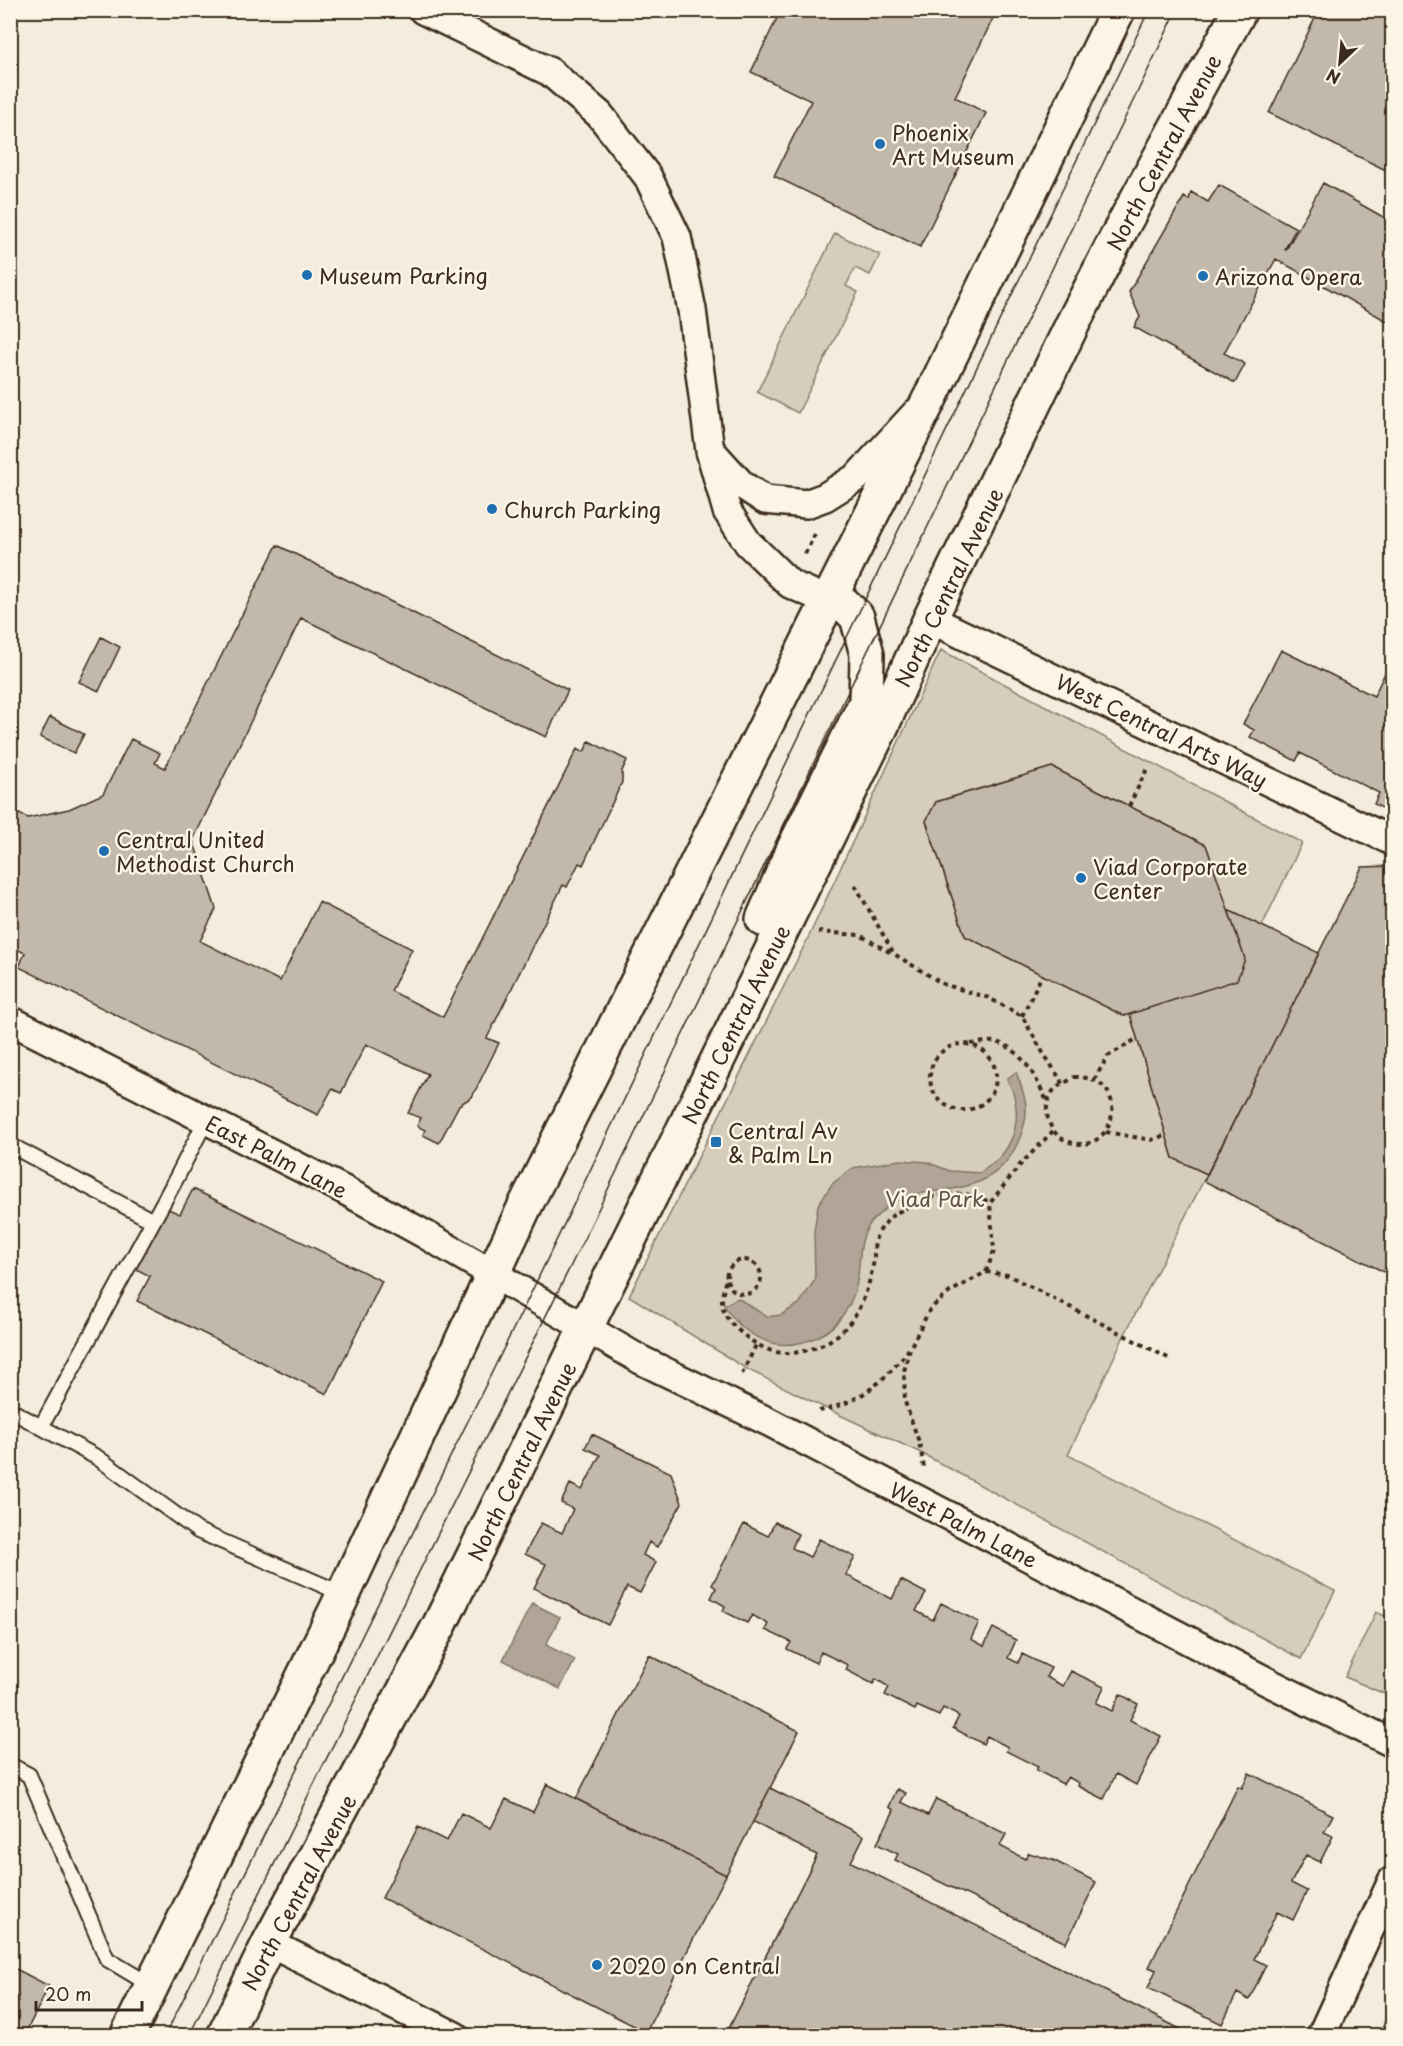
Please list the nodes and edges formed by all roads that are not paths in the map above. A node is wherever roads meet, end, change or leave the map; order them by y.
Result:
1 (423, 10) edge
2 (1118, 10) edge
3 (1240, 10) edge
4 (931, 396) junction
5 (710, 451) junction
6 (829, 601) junction
7 (930, 619) junction
8 (1392, 840) edge
9 (748, 998) junction
10 (10, 1020) edge
11 (206, 1120) junction
12 (10, 1146) edge
13 (153, 1221) junction
14 (494, 1274) junction
15 (539, 1300) joint
16 (586, 1328) junction
17 (10, 1410) edge
18 (41, 1427) junction
19 (344, 1594) junction
20 (1392, 1743) edge
21 (10, 1765) edge
22 (1392, 1881) edge
23 (269, 1943) junction
24 (152, 1986) junction
25 (127, 2036) edge
26 (224, 2036) edge
27 (455, 2036) edge
28 (1321, 2036) edge

1 - 5 street
2 - 4 main road
3 - 7 main road, North Central Avenue
4 - 5 street
4 - 6 main road
5 - 6 street
6 - 9 main road
6 - 14 main road
7 - 8 street, West Central Arts Way
7 - 9 main road, North Central Avenue
9 - 16 main road, North Central Avenue
10 - 11 street, East Palm Lane
11 - 13 lane
11 - 14 street, East Palm Lane
12 - 13 lane
13 - 18 lane
14 - 15 street, East Palm Lane
14 - 19 main road
15 - 16 street, West Palm Lane
16 - 20 street, West Palm Lane
16 - 23 main road, North Central Avenue
17 - 18 lane
18 - 19 lane
19 - 24 main road
21 - 24 lane
22 - 28 street
23 - 26 main road, North Central Avenue
23 - 27 street
24 - 25 main road

